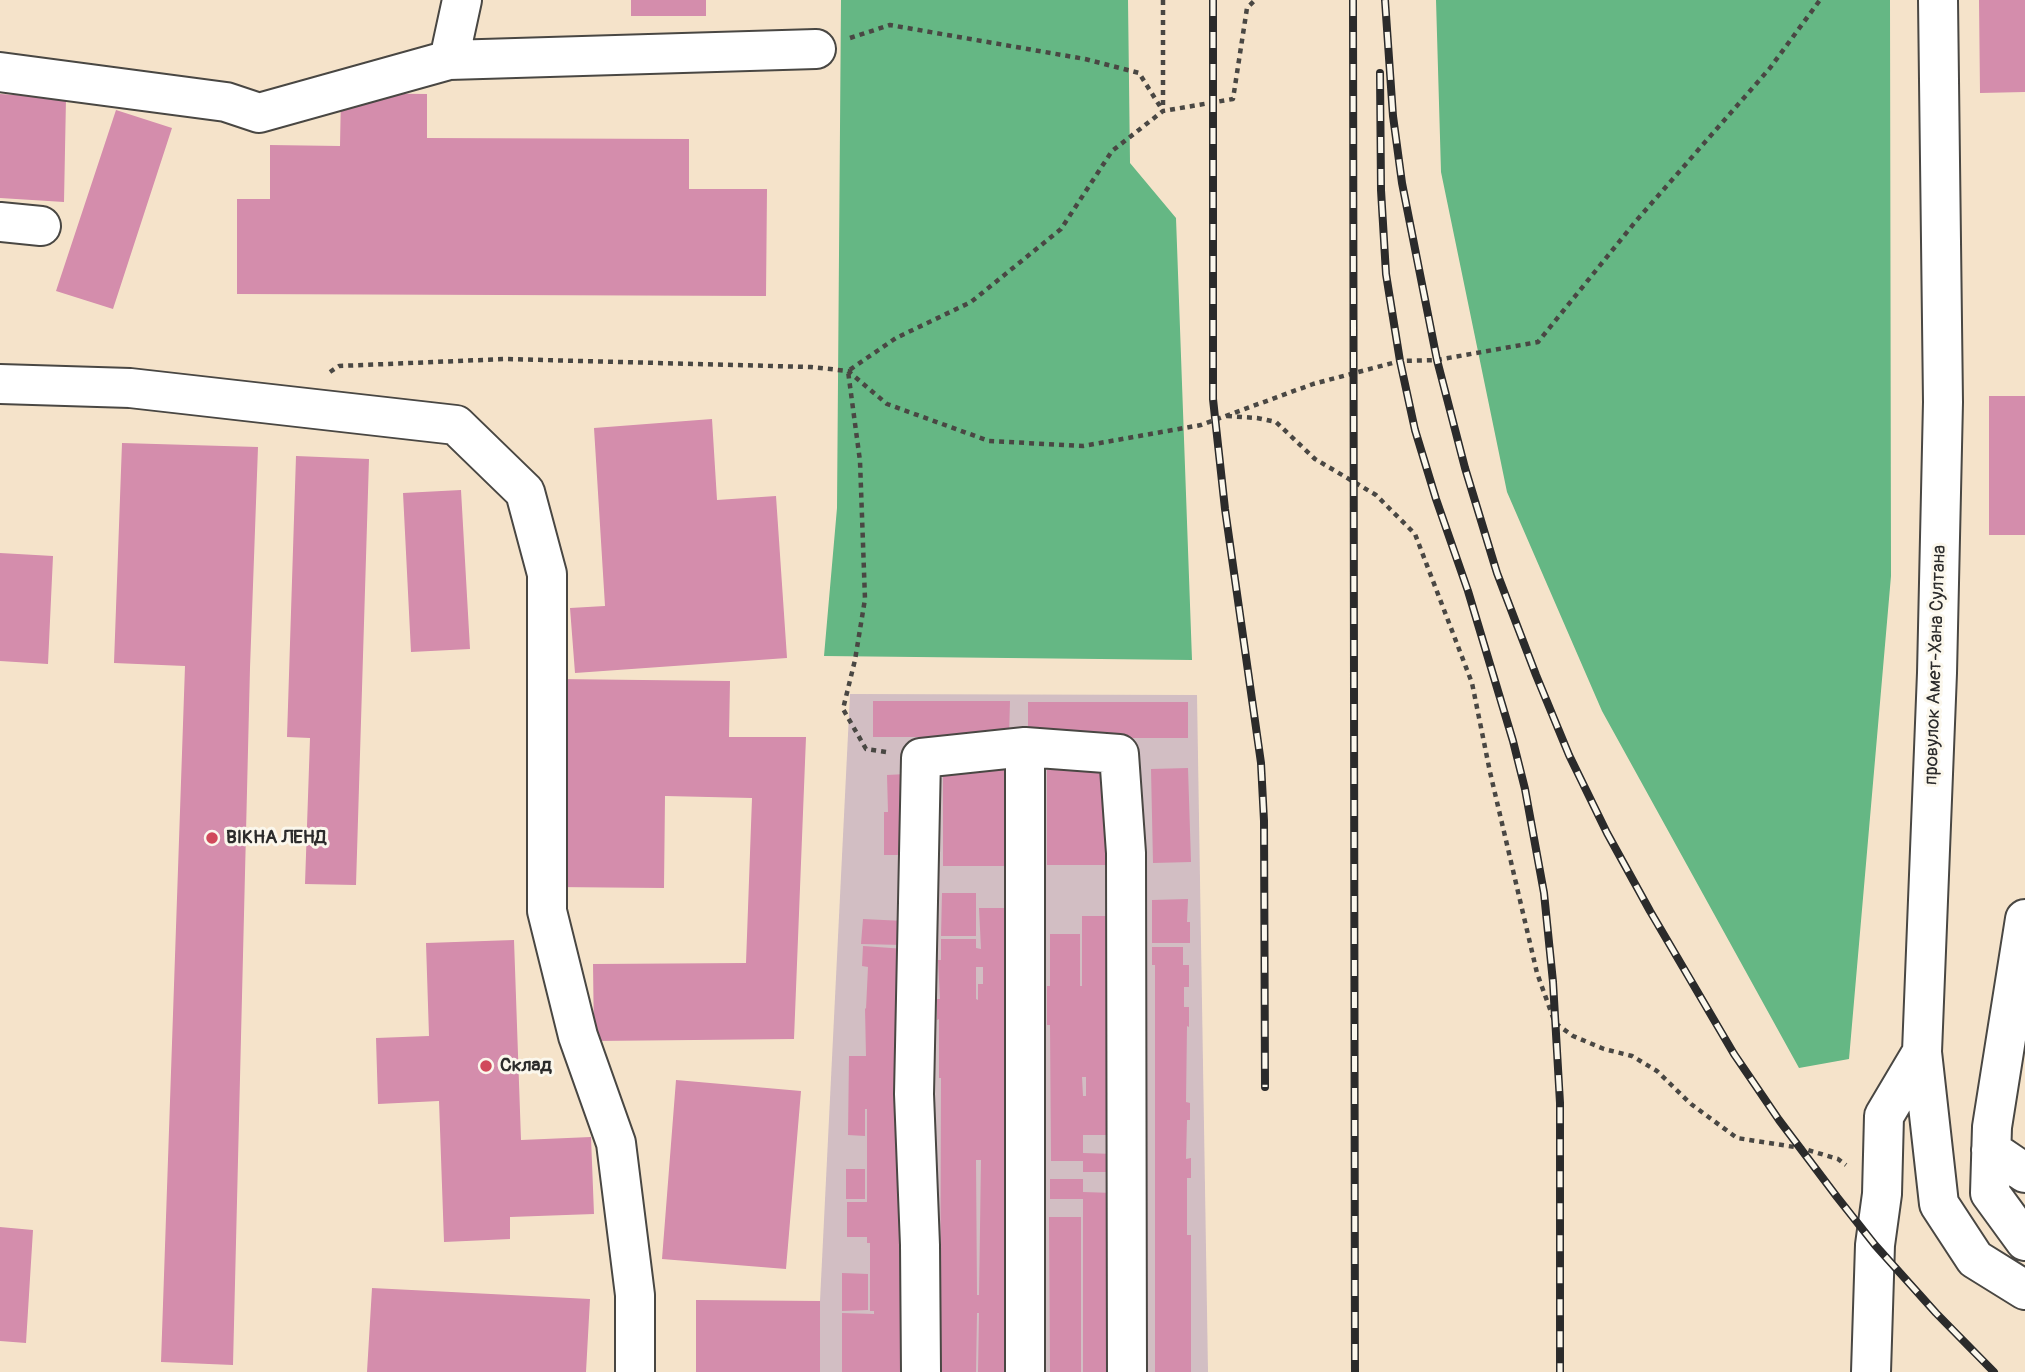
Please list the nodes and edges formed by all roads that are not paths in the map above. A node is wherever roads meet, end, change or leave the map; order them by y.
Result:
1 (462, 0) edge
2 (1938, 0) edge
3 (816, 49) road end
4 (449, 60) junction
5 (0, 72) edge
6 (0, 222) edge
7 (41, 226) dead end
8 (0, 384) edge
9 (1026, 747) junction
10 (2025, 919) edge
11 (1922, 1052) junction
12 (1991, 1150) junction
13 (2025, 1173) edge
14 (1882, 1194) junction
15 (1939, 1204) junction
16 (2025, 1241) edge
17 (2025, 1290) edge
18 (635, 1372) edge
19 (920, 1372) edge
20 (1025, 1372) edge
21 (1128, 1372) edge
22 (1871, 1372) edge

1 - 4 street
2 - 11 street, провулок Амет-Хана Султана
3 - 4 street
4 - 5 street
6 - 7 street
8 - 18 street
9 - 19 street
9 - 20 street
9 - 21 street
10 - 12 street
11 - 14 street
11 - 15 street, провулок Амет-Хана Султана
12 - 13 street
12 - 16 street
14 - 15 street
14 - 22 street
15 - 17 street, провулок Амет-Хана Султана

